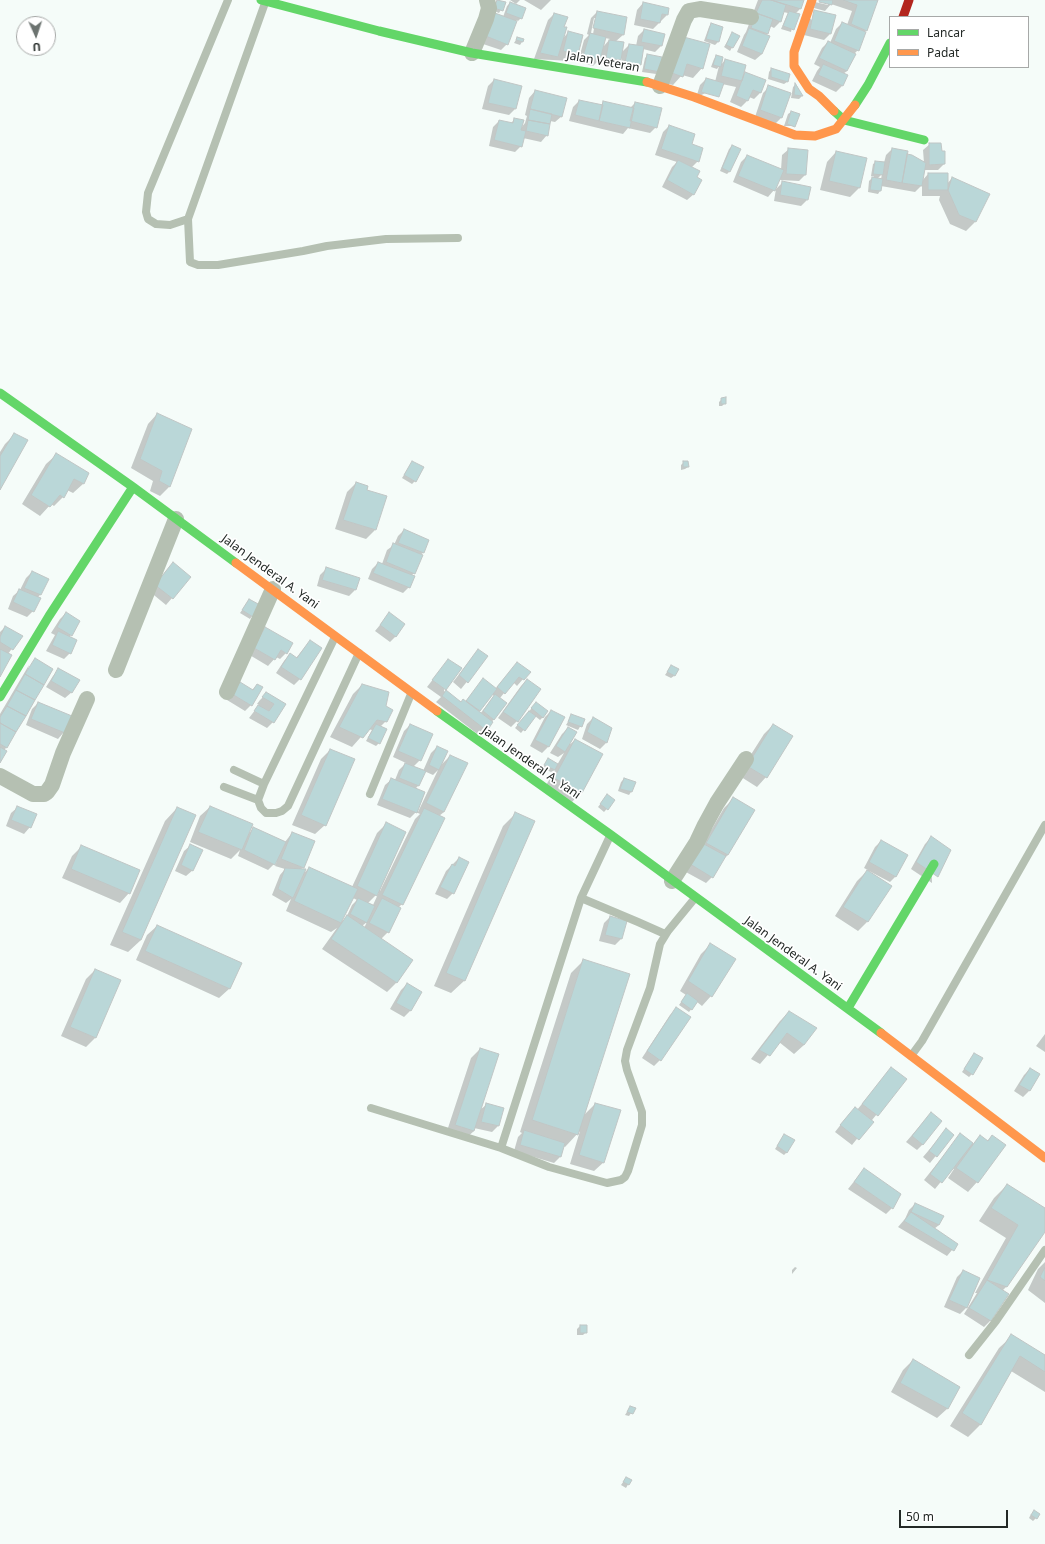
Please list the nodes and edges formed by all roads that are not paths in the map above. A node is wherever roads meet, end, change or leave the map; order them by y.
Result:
1 (228, 0) edge
2 (488, 0) edge
3 (812, 0) edge
4 (909, 0) edge
5 (263, 1) edge
6 (903, 16) edge
7 (751, 17) dead end
8 (889, 45) edge
9 (472, 53) junction
10 (660, 86) junction
11 (844, 120) junction
12 (924, 140) dead end
13 (188, 219) junction
14 (458, 238) dead end
15 (0, 393) edge
16 (133, 487) junction
17 (176, 519) junction
18 (273, 590) junction
19 (336, 636) junction
20 (360, 653) junction
21 (116, 670) dead end
22 (227, 692) dead end
23 (412, 693) junction
24 (0, 697) edge
25 (87, 699) dead end
26 (746, 759) dead end
27 (234, 770) dead end
28 (0, 776) edge
29 (264, 784) junction
30 (224, 787) dead end
31 (370, 794) dead end
32 (258, 800) junction
33 (1045, 825) edge
34 (611, 835) junction
35 (934, 864) dead end
36 (672, 881) junction
37 (581, 898) junction
38 (696, 898) junction
39 (665, 934) junction
40 (848, 1008) junction
41 (911, 1057) junction
42 (371, 1108) dead end
43 (501, 1148) junction
44 (1045, 1158) edge
45 (1045, 1250) edge
46 (969, 1355) dead end

1 - 13 lane
2 - 9 street
3 - 11 main road
4 - 6 main road
5 - 9 main road, Jalan Veteran
5 - 13 lane
7 - 10 street
8 - 11 main road, Jalan Veteran
9 - 10 main road, Jalan Veteran
10 - 11 main road, Jalan Veteran
11 - 12 main road
13 - 14 lane
15 - 16 main road, Jalan Jenderal A. Yani
16 - 17 main road, Jalan Jenderal A. Yani
16 - 24 main road
17 - 18 main road, Jalan Jenderal A. Yani
17 - 21 street
18 - 19 main road, Jalan Jenderal A. Yani
18 - 22 street
19 - 20 main road, Jalan Jenderal A. Yani
19 - 29 lane
20 - 23 main road, Jalan Jenderal A. Yani
20 - 32 lane
23 - 31 lane
23 - 34 main road, Jalan Jenderal A. Yani
25 - 28 street
26 - 36 street
27 - 29 lane
29 - 32 lane
30 - 32 lane
33 - 41 lane
34 - 36 main road, Jalan Jenderal A. Yani
34 - 37 lane
35 - 40 main road
36 - 38 main road, Jalan Jenderal A. Yani
37 - 39 lane
37 - 43 lane
38 - 39 lane
38 - 40 main road, Jalan Jenderal A. Yani
39 - 43 lane
40 - 41 main road, Jalan Jenderal A. Yani
41 - 44 main road, Jalan Jenderal A. Yani
42 - 43 lane
45 - 46 lane

